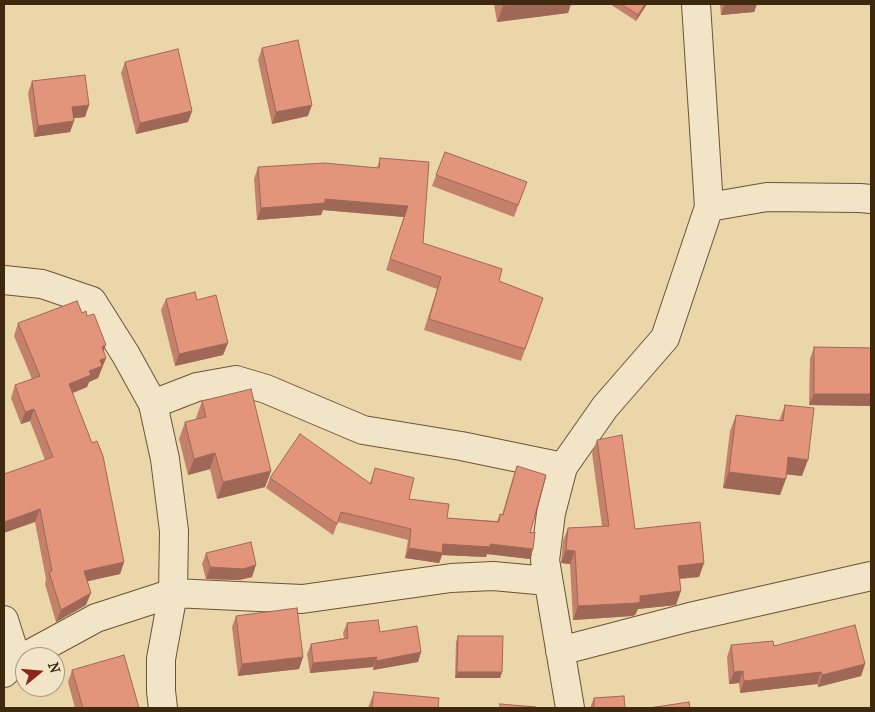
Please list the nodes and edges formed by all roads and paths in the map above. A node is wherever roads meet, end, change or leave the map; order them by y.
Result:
1 (696, 4) edge
2 (871, 199) edge
3 (709, 207) junction
4 (4, 280) edge
5 (153, 404) junction
6 (563, 467) junction
7 (871, 576) edge
8 (548, 581) junction
9 (173, 593) junction
10 (4, 620) edge
11 (560, 651) junction
12 (10, 667) edge
13 (163, 708) edge
14 (570, 708) edge

1 - 3 street
2 - 3 street
3 - 6 street
4 - 5 street
5 - 6 street
5 - 9 street
6 - 8 street
7 - 11 street
8 - 9 street
8 - 11 street
9 - 12 street
9 - 13 street
10 - 12 street
11 - 14 street

